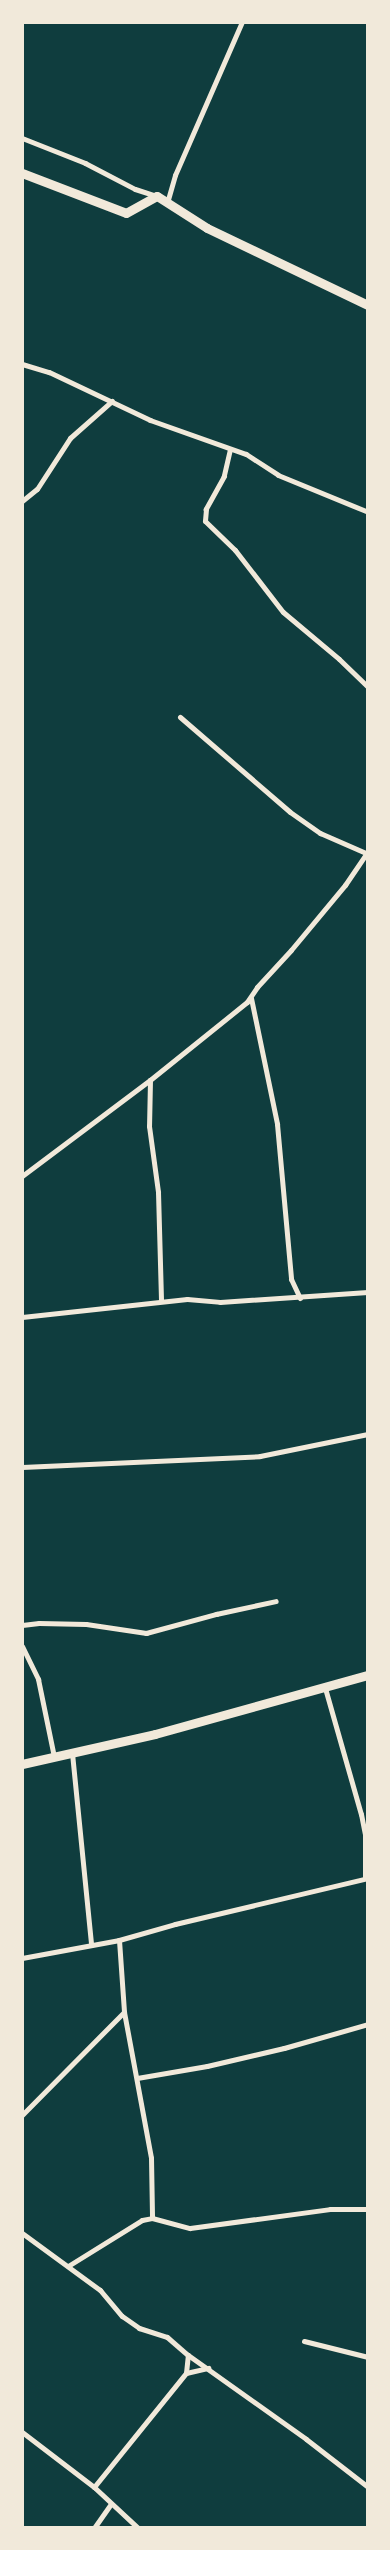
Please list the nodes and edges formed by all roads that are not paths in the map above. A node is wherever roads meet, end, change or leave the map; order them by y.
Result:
1 (242, 22) edge
2 (22, 138) edge
3 (22, 173) edge
4 (157, 196) junction
5 (167, 203) junction
6 (368, 305) edge
7 (22, 364) edge
8 (112, 402) junction
9 (230, 449) junction
10 (22, 501) edge
11 (368, 512) edge
12 (368, 687) edge
13 (180, 717) dead end
14 (367, 852) edge
15 (251, 998) junction
16 (150, 1080) junction
17 (22, 1176) edge
18 (368, 1292) edge
19 (300, 1298) junction
20 (161, 1301) junction
21 (22, 1317) edge
22 (368, 1434) edge
23 (22, 1467) edge
24 (276, 1601) dead end
25 (22, 1625) edge
26 (22, 1646) edge
27 (368, 1675) edge
28 (325, 1688) junction
29 (72, 1753) junction
30 (54, 1757) junction
31 (22, 1764) edge
32 (366, 1878) edge
33 (119, 1940) junction
34 (91, 1945) junction
35 (22, 1958) edge
36 (124, 2012) junction
37 (368, 2024) edge
38 (137, 2078) junction
39 (22, 2114) edge
40 (368, 2209) edge
41 (152, 2218) junction
42 (22, 2233) edge
43 (68, 2266) junction
44 (304, 2340) dead end
45 (188, 2355) junction
46 (368, 2357) edge
47 (208, 2368) junction
48 (186, 2374) junction
49 (22, 2432) edge
50 (94, 2487) junction
51 (368, 2487) edge
52 (112, 2504) junction
53 (94, 2528) edge
54 (138, 2528) edge

1 - 5 street
2 - 4 street
3 - 4 street
4 - 5 street
5 - 6 street
7 - 8 street
8 - 9 street
8 - 10 street
9 - 11 street
9 - 12 street
13 - 14 street
14 - 15 street
15 - 16 street
15 - 19 street
16 - 17 street
16 - 20 street
18 - 19 street
19 - 20 street
20 - 21 street
22 - 23 street
24 - 25 street
26 - 30 street
27 - 28 street
28 - 29 street
28 - 32 street
29 - 30 street
29 - 34 street
30 - 31 street
32 - 33 street
33 - 34 street
33 - 36 street
34 - 35 street
36 - 38 street
36 - 39 street
37 - 38 street
38 - 41 street
40 - 41 street
41 - 43 street
42 - 43 street
43 - 45 street
44 - 46 street
45 - 47 street
45 - 48 street
47 - 48 street
47 - 51 street
48 - 50 street
49 - 50 street
50 - 52 street
52 - 53 street
52 - 54 street

